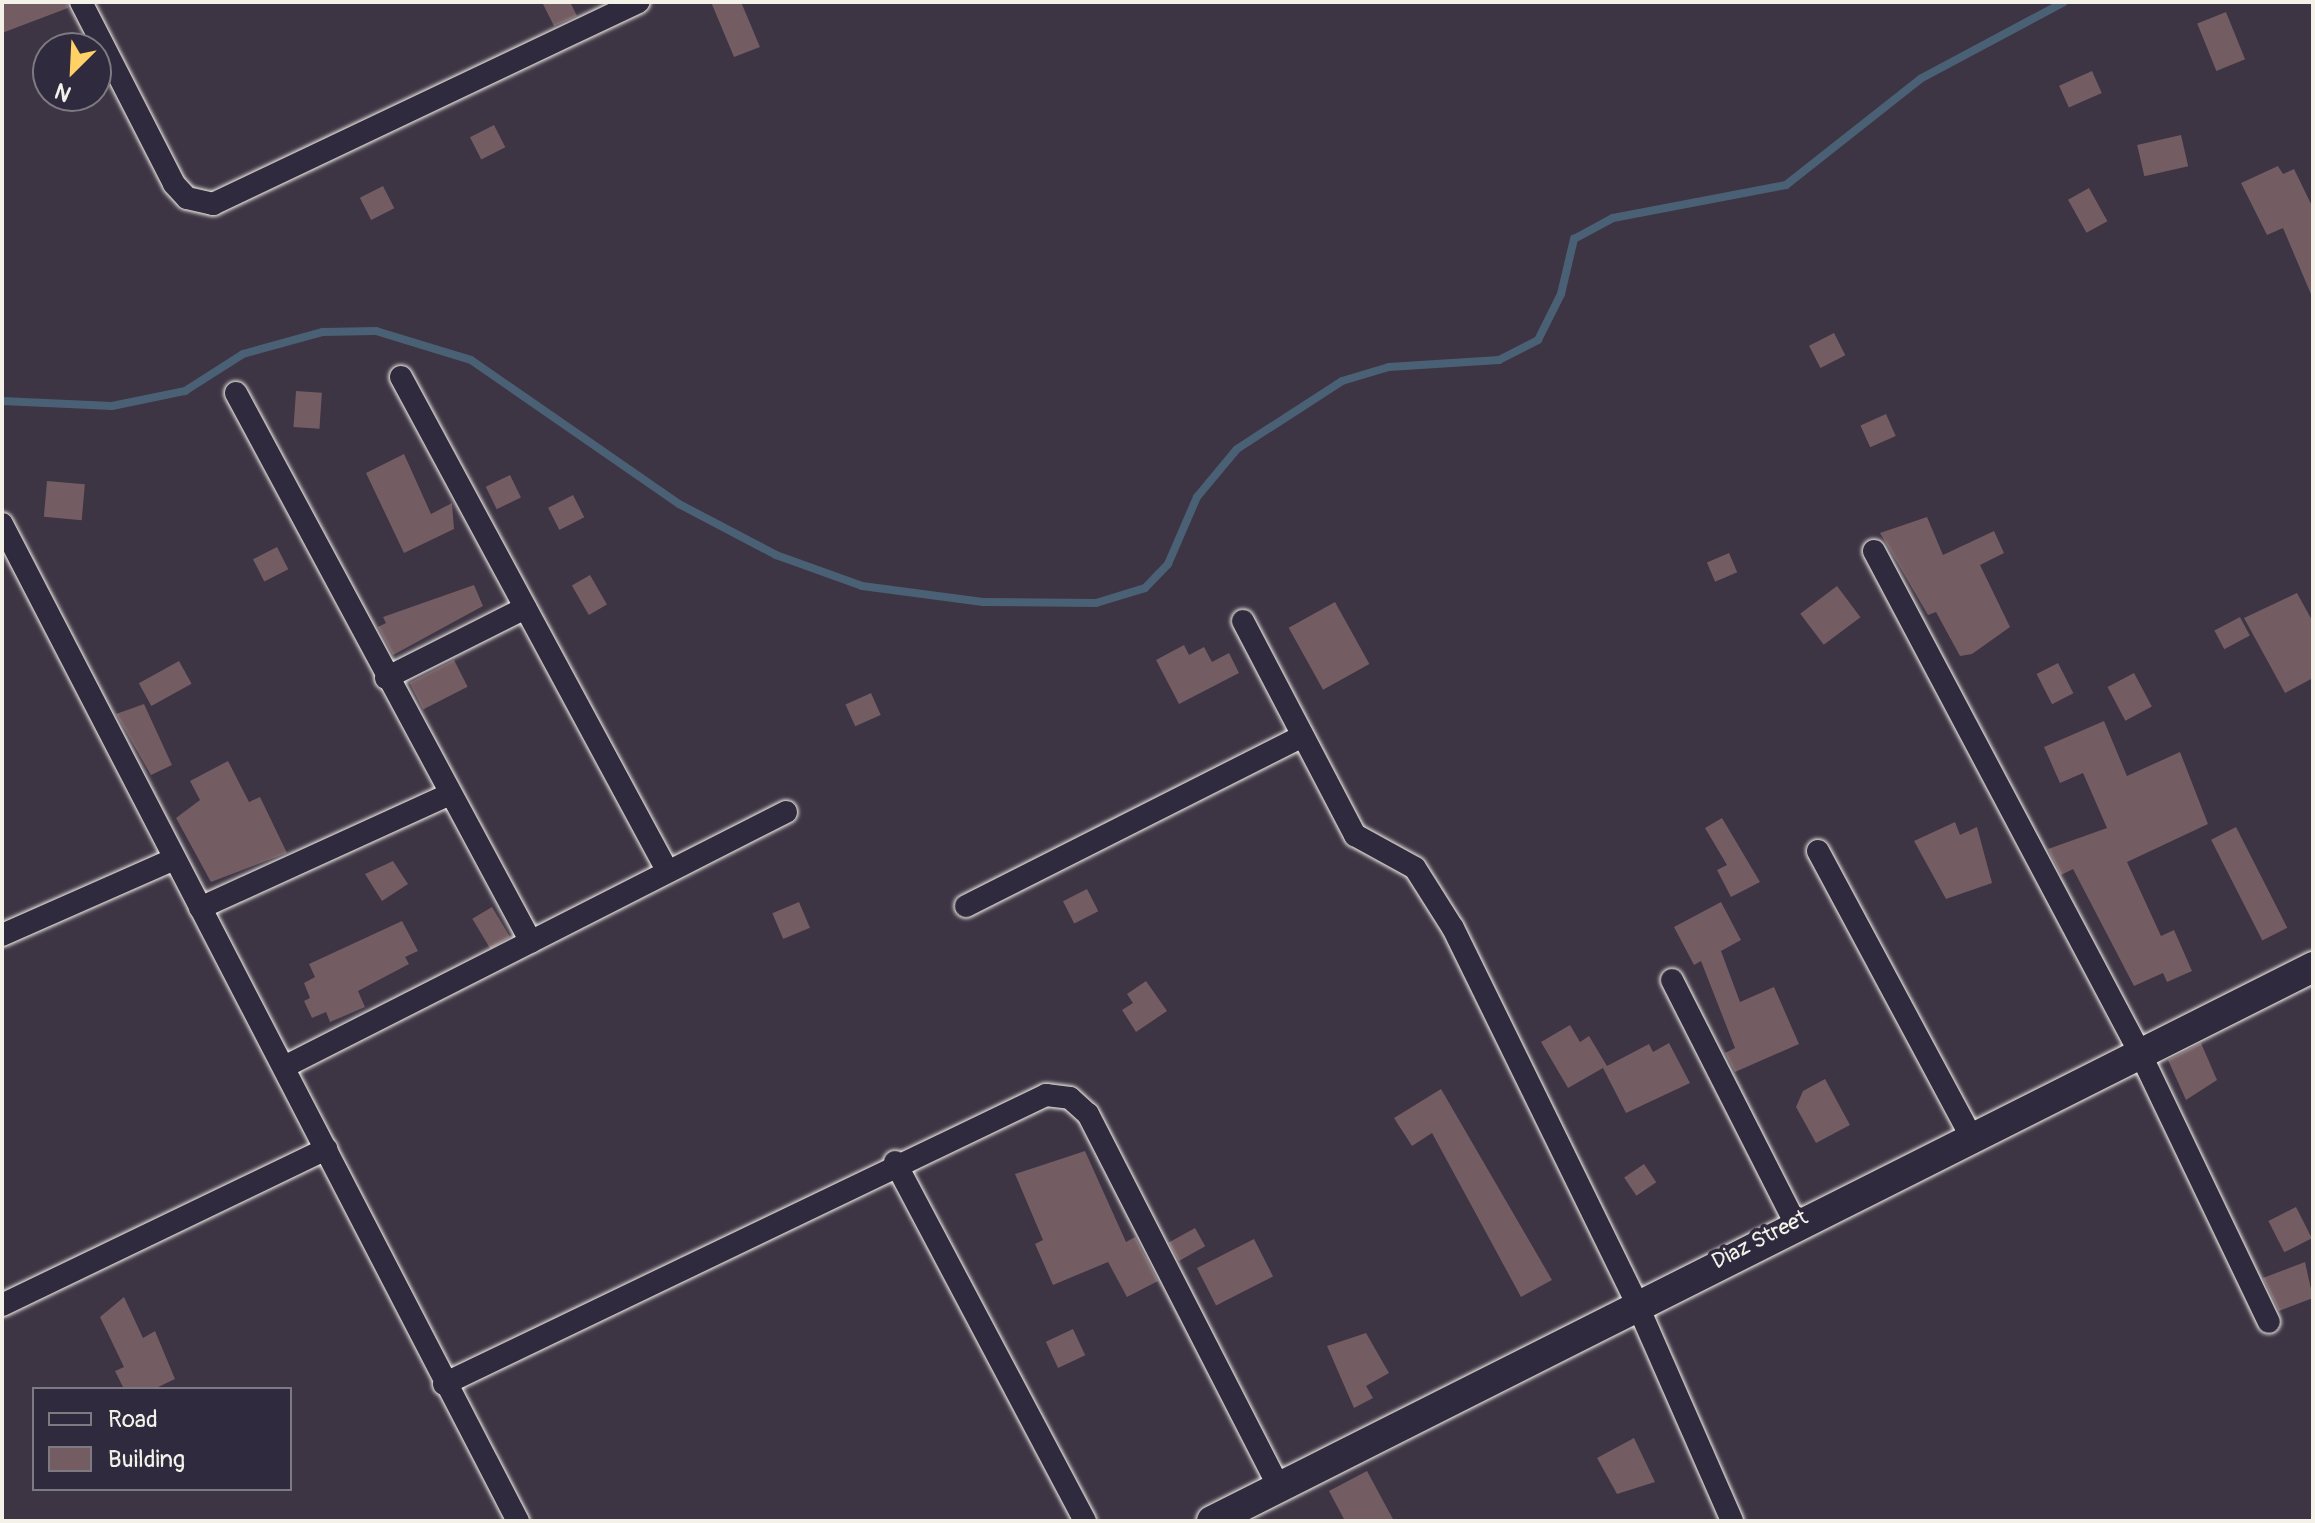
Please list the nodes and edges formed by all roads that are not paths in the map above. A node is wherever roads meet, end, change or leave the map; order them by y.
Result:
1 (81, 2) edge
2 (631, 4) edge
3 (401, 377) dead end
4 (236, 393) dead end
5 (2, 524) edge
6 (1874, 551) dead end
7 (525, 608) junction
8 (1243, 621) dead end
9 (386, 678) junction
10 (1302, 736) junction
11 (448, 795) junction
12 (786, 812) dead end
13 (1818, 851) dead end
14 (174, 859) junction
15 (668, 872) junction
16 (966, 906) dead end
17 (200, 908) junction
18 (2, 935) edge
19 (531, 942) junction
20 (2313, 967) edge
21 (1672, 980) dead end
22 (2140, 1053) junction
23 (284, 1067) junction
24 (1970, 1135) junction
25 (326, 1149) junction
26 (895, 1162) junction
27 (1795, 1222) junction
28 (1636, 1302) junction
29 (2, 1305) edge
30 (2269, 1322) dead end
31 (444, 1384) junction
32 (1279, 1487) junction
33 (518, 1521) edge
34 (1085, 1521) edge
35 (1212, 1521) edge
36 (1732, 1521) edge

1 - 2 street
3 - 7 street
4 - 9 street
5 - 14 street
6 - 22 street
7 - 9 street
7 - 15 street
8 - 10 street
9 - 11 street
10 - 16 street
10 - 28 street
11 - 17 street
11 - 19 street
12 - 15 street
13 - 24 street
14 - 17 street
14 - 18 street
15 - 19 street
17 - 23 street
19 - 23 street
20 - 22 main road, Diaz Street
21 - 27 street
22 - 24 main road, Diaz Street
22 - 30 street
23 - 25 street
24 - 27 main road, Diaz Street
25 - 29 street
25 - 31 street
26 - 31 street
26 - 32 street
26 - 34 street
27 - 28 main road, Diaz Street
28 - 32 main road, Diaz Street
28 - 36 street
31 - 33 street
32 - 35 main road, Diaz Street

